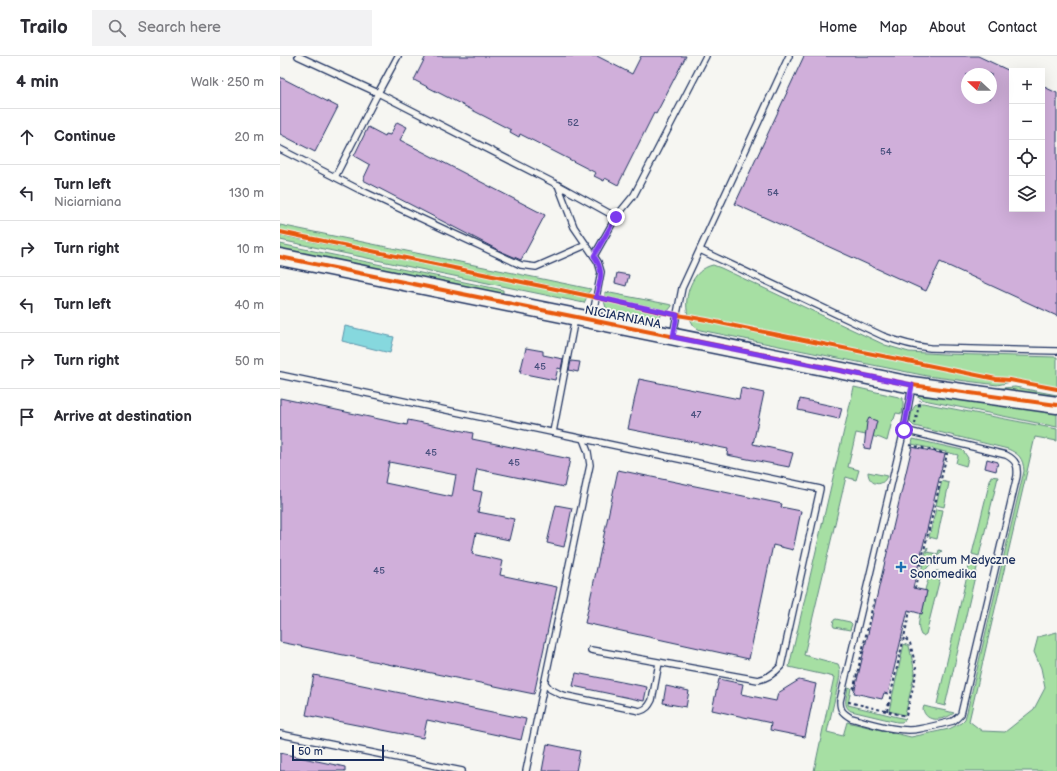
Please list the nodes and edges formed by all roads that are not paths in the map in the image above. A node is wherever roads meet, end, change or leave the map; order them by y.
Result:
1 (298, 56) edge
2 (398, 56) edge
3 (706, 56) edge
4 (790, 56) edge
5 (378, 93) junction
6 (280, 149) edge
7 (335, 177) junction
8 (558, 185) junction
9 (616, 217) junction
10 (586, 245) junction
11 (700, 250) junction
12 (594, 256) junction
13 (280, 257) edge
14 (576, 317) junction
15 (592, 321) junction
16 (673, 337) junction
17 (1057, 351) edge
18 (280, 375) edge
19 (912, 385) junction
20 (1057, 406) edge
21 (904, 430) junction
22 (553, 432) junction
23 (583, 439) junction
24 (591, 650) dead end
25 (659, 663) junction
26 (544, 682) junction
27 (280, 734) edge
28 (460, 771) edge
29 (526, 771) edge

1 - 5 lane
2 - 5 lane
3 - 9 lane
4 - 11 lane
5 - 7 lane
5 - 8 lane
6 - 7 lane
7 - 10 lane
8 - 9 lane
8 - 10 lane
9 - 12 lane
10 - 12 lane
11 - 16 lane
11 - 17 lane
12 - 15 lane
13 - 14 street, NICIARNIANA
14 - 15 street, NICIARNIANA
14 - 22 lane
15 - 16 street, NICIARNIANA
16 - 19 street, NICIARNIANA
18 - 22 lane
19 - 20 street, NICIARNIANA
19 - 21 lane
21 - 21 lane
22 - 23 lane
23 - 25 lane
23 - 26 lane
24 - 25 lane
25 - 26 lane
26 - 29 lane
27 - 28 lane

